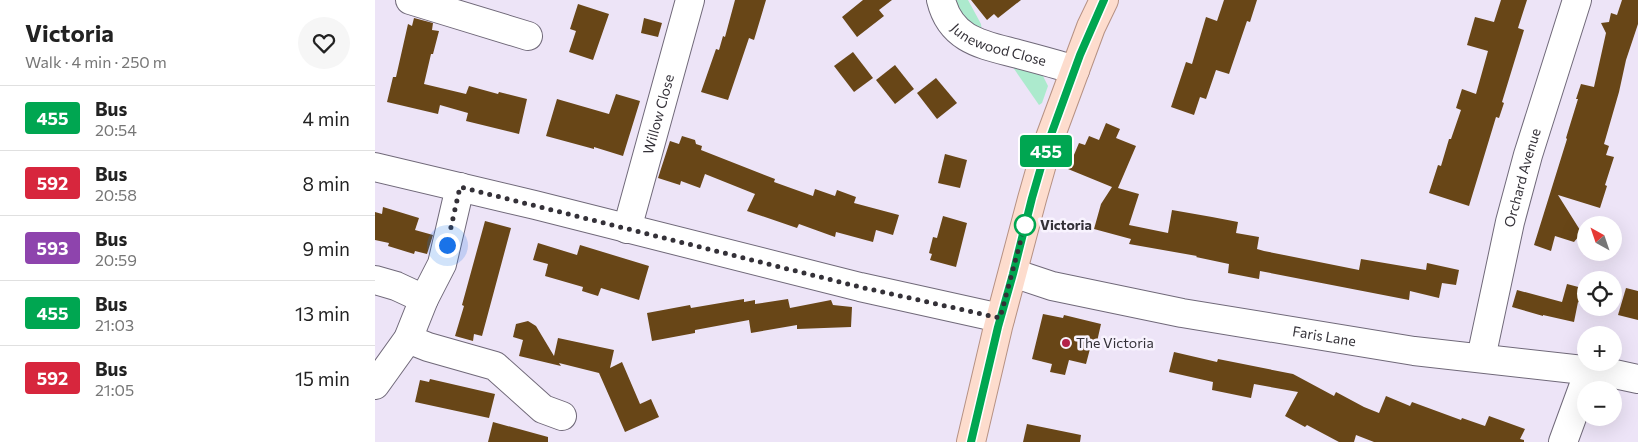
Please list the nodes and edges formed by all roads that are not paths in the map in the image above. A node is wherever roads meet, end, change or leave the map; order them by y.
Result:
1 (410, 0) edge
2 (690, 0) edge
3 (941, 0) edge
4 (1104, 0) edge
5 (1577, 0) edge
6 (528, 36) dead end
7 (1075, 70) junction
8 (375, 167) edge
9 (460, 187) junction
10 (627, 229) junction
11 (1013, 274) junction
12 (375, 280) edge
13 (424, 299) junction
14 (1000, 318) junction
15 (408, 339) junction
16 (1481, 358) junction
17 (1577, 370) edge
18 (1589, 371) joint
19 (1638, 379) edge
20 (375, 385) edge
21 (569, 420) dead end
22 (971, 442) edge
23 (1563, 442) edge

1 - 6 street
2 - 10 street, Willow Close
3 - 7 street, Junewood Close
4 - 7 main road
5 - 16 street, Orchard Avenue
7 - 11 main road
8 - 9 street
9 - 10 street
9 - 13 street
10 - 14 street
11 - 14 main road
11 - 16 street, Faris Lane
12 - 13 street
13 - 15 street
14 - 22 main road
15 - 20 street
15 - 21 street
16 - 17 street, Faris Lane
18 - 19 street, Faris Lane
18 - 23 street

